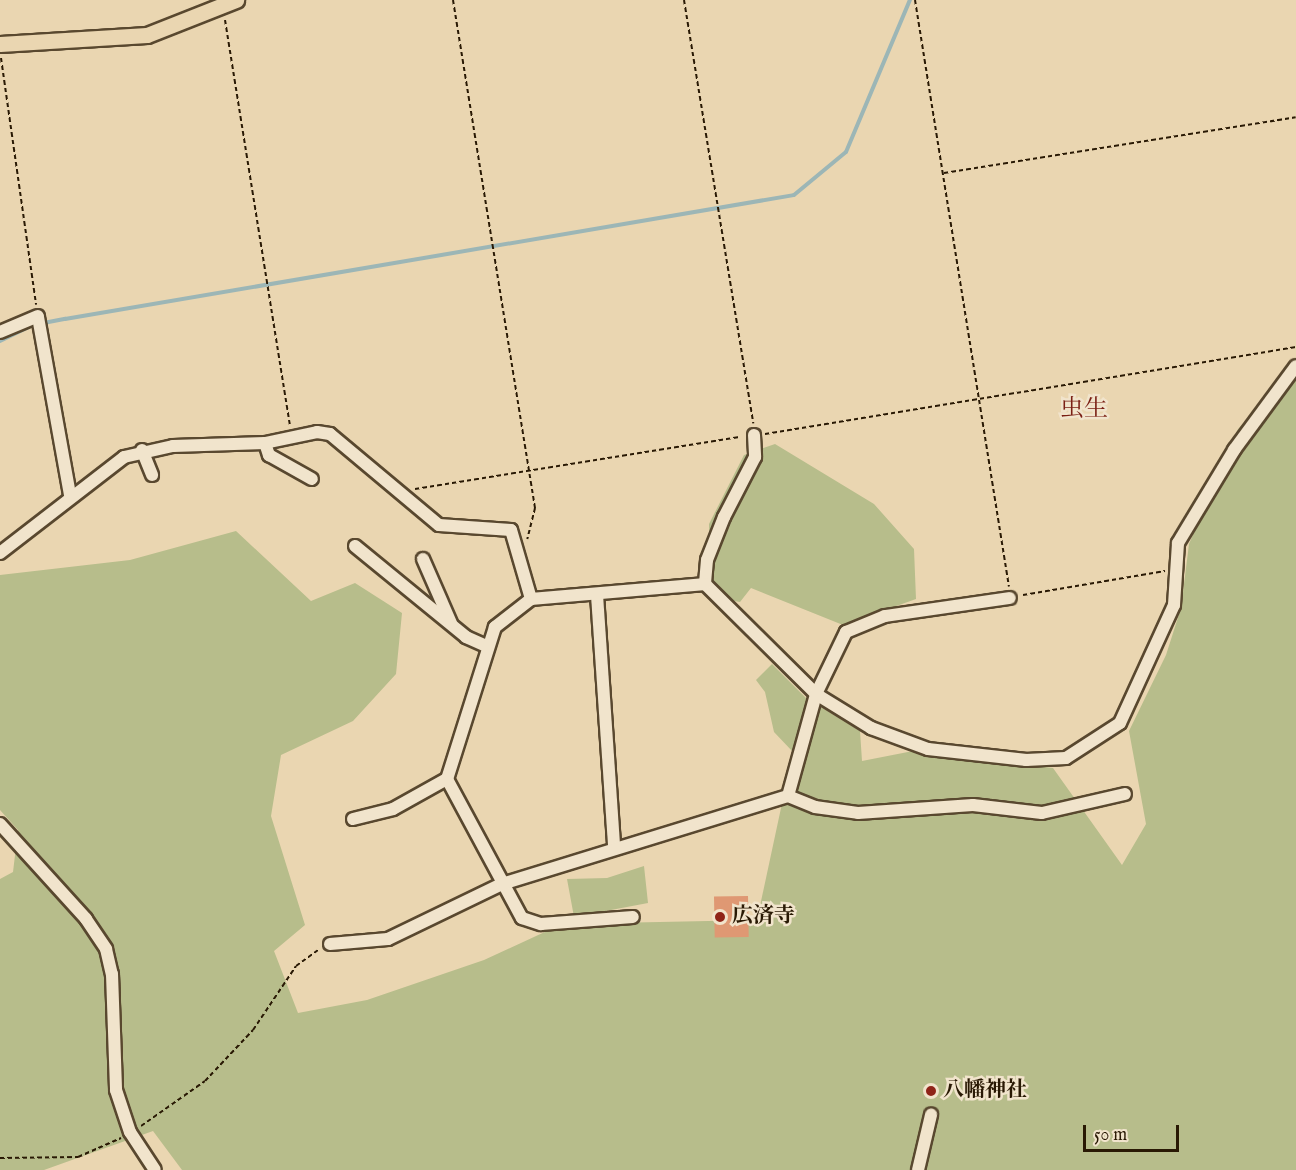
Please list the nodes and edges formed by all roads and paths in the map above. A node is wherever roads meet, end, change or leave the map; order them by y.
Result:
1 (453, 0) edge
2 (684, 0) edge
3 (915, 0) edge
4 (229, 3) edge
5 (0, 44) edge
6 (0, 49) edge
7 (1296, 117) edge
8 (944, 173) junction
9 (39, 320) junction
10 (0, 332) edge
11 (1296, 347) edge
12 (1296, 366) edge
13 (979, 400) junction
14 (291, 433) junction
15 (754, 435) junction
16 (265, 443) junction
17 (142, 450) junction
18 (529, 471) junction
19 (152, 475) dead end
20 (312, 479) dead end
21 (394, 492) junction
22 (70, 495) junction
23 (355, 546) dead end
24 (0, 553) edge
25 (521, 553) junction
26 (423, 559) dead end
27 (1175, 570) junction
28 (705, 584) junction
29 (597, 595) junction
30 (1010, 598) junction
31 (531, 599) junction
32 (451, 624) junction
33 (488, 647) junction
34 (816, 694) junction
35 (447, 779) junction
36 (1125, 794) dead end
37 (788, 796) junction
38 (352, 819) dead end
39 (0, 824) edge
40 (614, 847) junction
41 (502, 884) junction
42 (633, 916) dead end
43 (330, 944) joint
44 (931, 1115) dead end
45 (130, 1132) junction
46 (0, 1158) edge
47 (155, 1170) edge
48 (918, 1170) edge

1 - 18 path
2 - 15 path
3 - 8 path
4 - 5 main road
4 - 14 path
6 - 9 path
7 - 8 path
8 - 13 path
9 - 10 street
9 - 22 street
11 - 13 path
12 - 27 street
13 - 15 path
13 - 30 path
14 - 16 street
14 - 21 street
15 - 18 path
15 - 28 street
16 - 17 street
16 - 20 street
17 - 19 street
17 - 22 street
18 - 21 path
18 - 25 path
21 - 25 street
22 - 24 street
23 - 32 street
25 - 31 street
26 - 32 street
27 - 30 path
27 - 34 street
28 - 29 street
28 - 34 street
29 - 31 street
29 - 40 street
30 - 34 street
31 - 33 street
32 - 33 street
33 - 35 street
34 - 37 street
35 - 38 street
35 - 41 street
36 - 37 street
37 - 40 street
39 - 45 street
40 - 41 street
41 - 42 street
41 - 43 street
43 - 45 path
44 - 48 street
45 - 46 path
45 - 47 street

